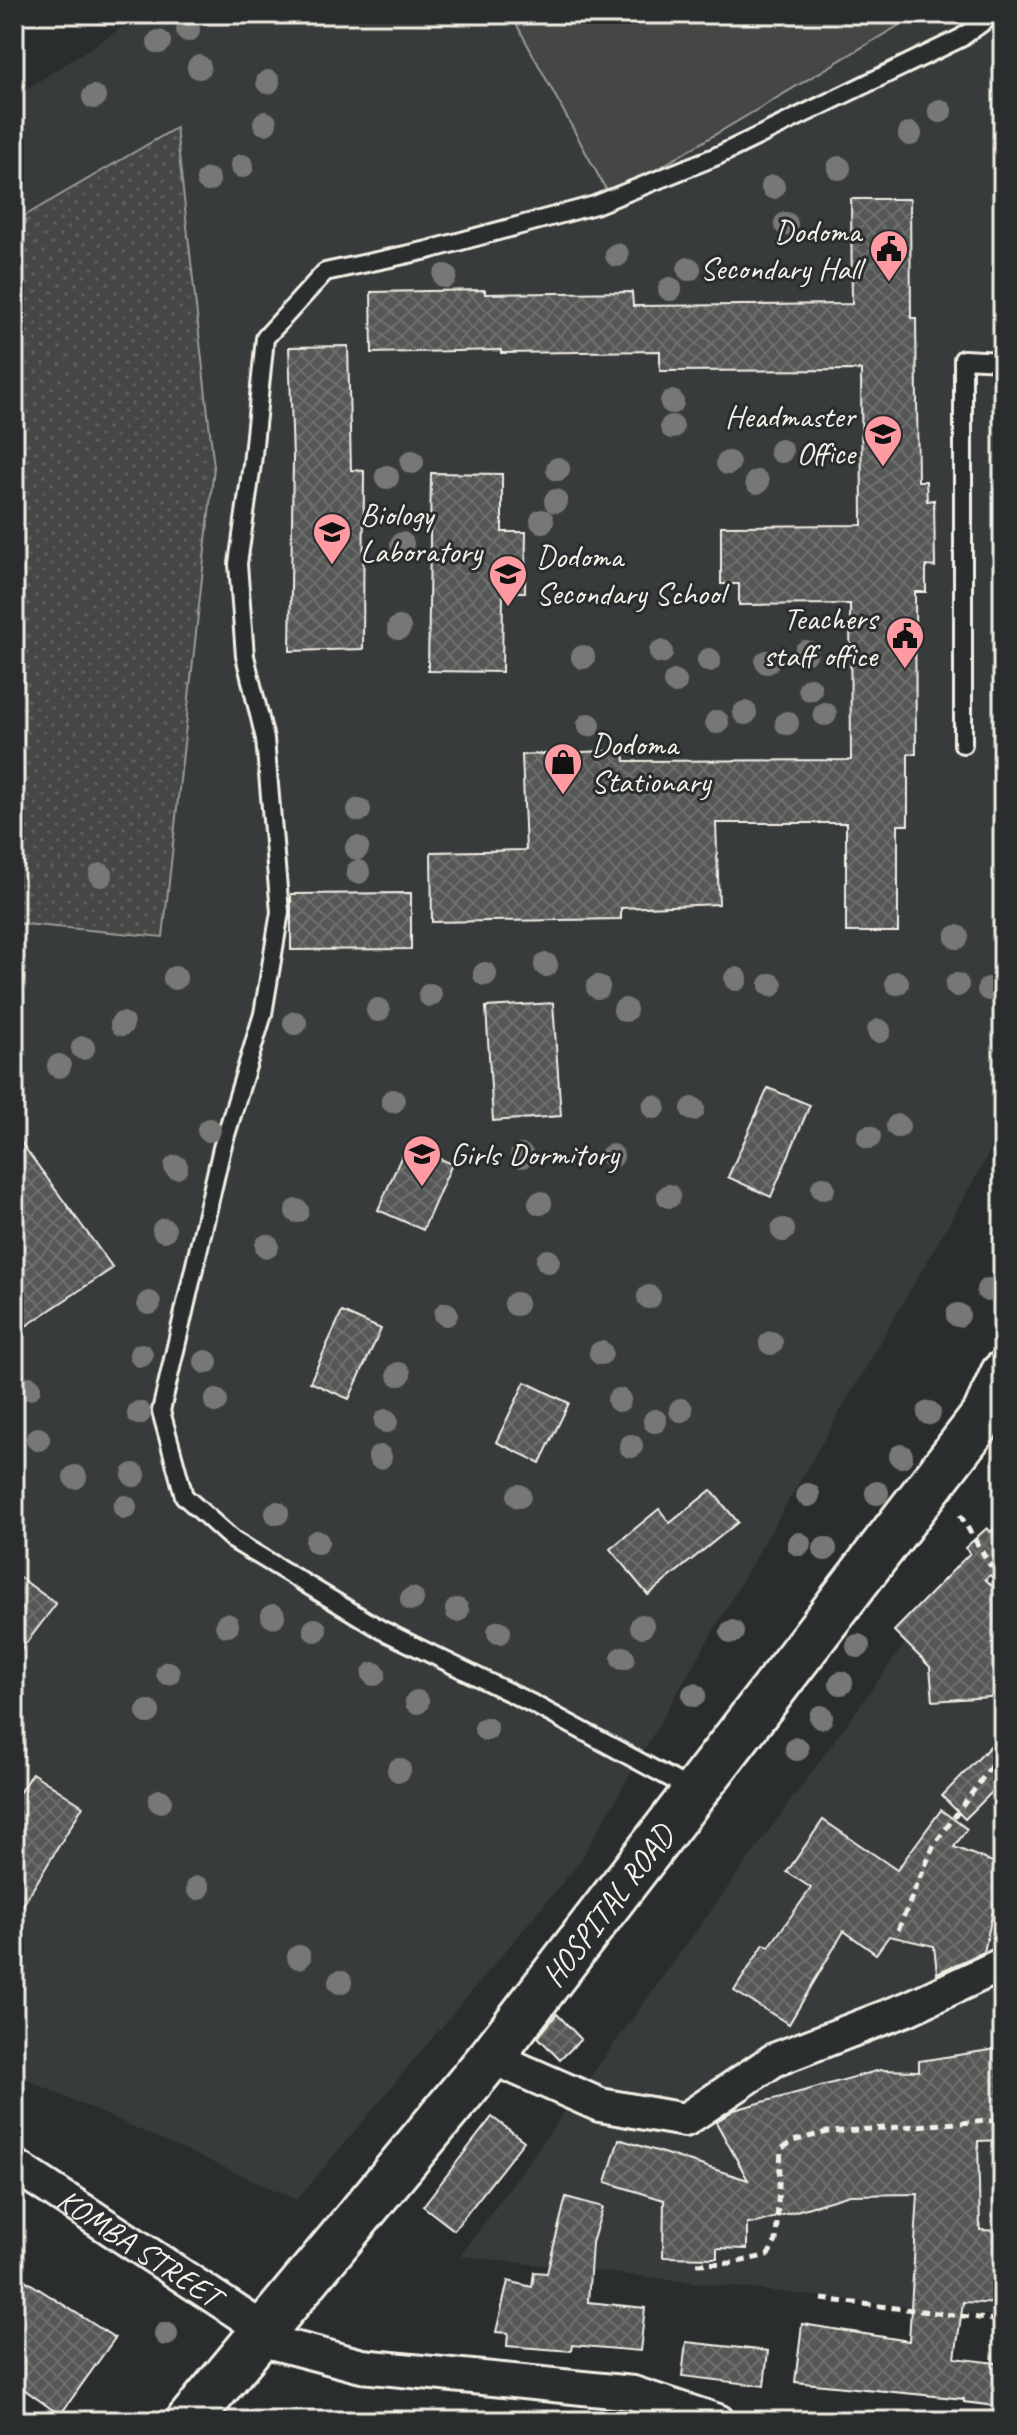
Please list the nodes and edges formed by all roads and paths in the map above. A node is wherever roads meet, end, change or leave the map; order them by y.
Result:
1 (994, 14) edge
2 (1003, 361) edge
3 (963, 744) dead end
4 (1003, 1374) edge
5 (1003, 1750) edge
6 (696, 1792) junction
7 (898, 1930) dead end
8 (1003, 1964) edge
9 (491, 2057) junction
10 (1003, 2120) edge
11 (14, 2165) edge
12 (697, 2264) dead end
13 (822, 2299) dead end
14 (1003, 2321) edge
15 (262, 2335) junction
16 (189, 2421) edge
17 (718, 2421) edge

1 - 6 lane
2 - 3 lane
4 - 6 street, HOSPITAL ROAD
5 - 7 path
6 - 9 street, HOSPITAL ROAD
8 - 9 street
9 - 15 street, HOSPITAL ROAD
10 - 12 path
11 - 15 street, KOMBA STREET
13 - 14 path
15 - 16 street, HOSPITAL ROAD
15 - 17 street, KOMBA STREET

